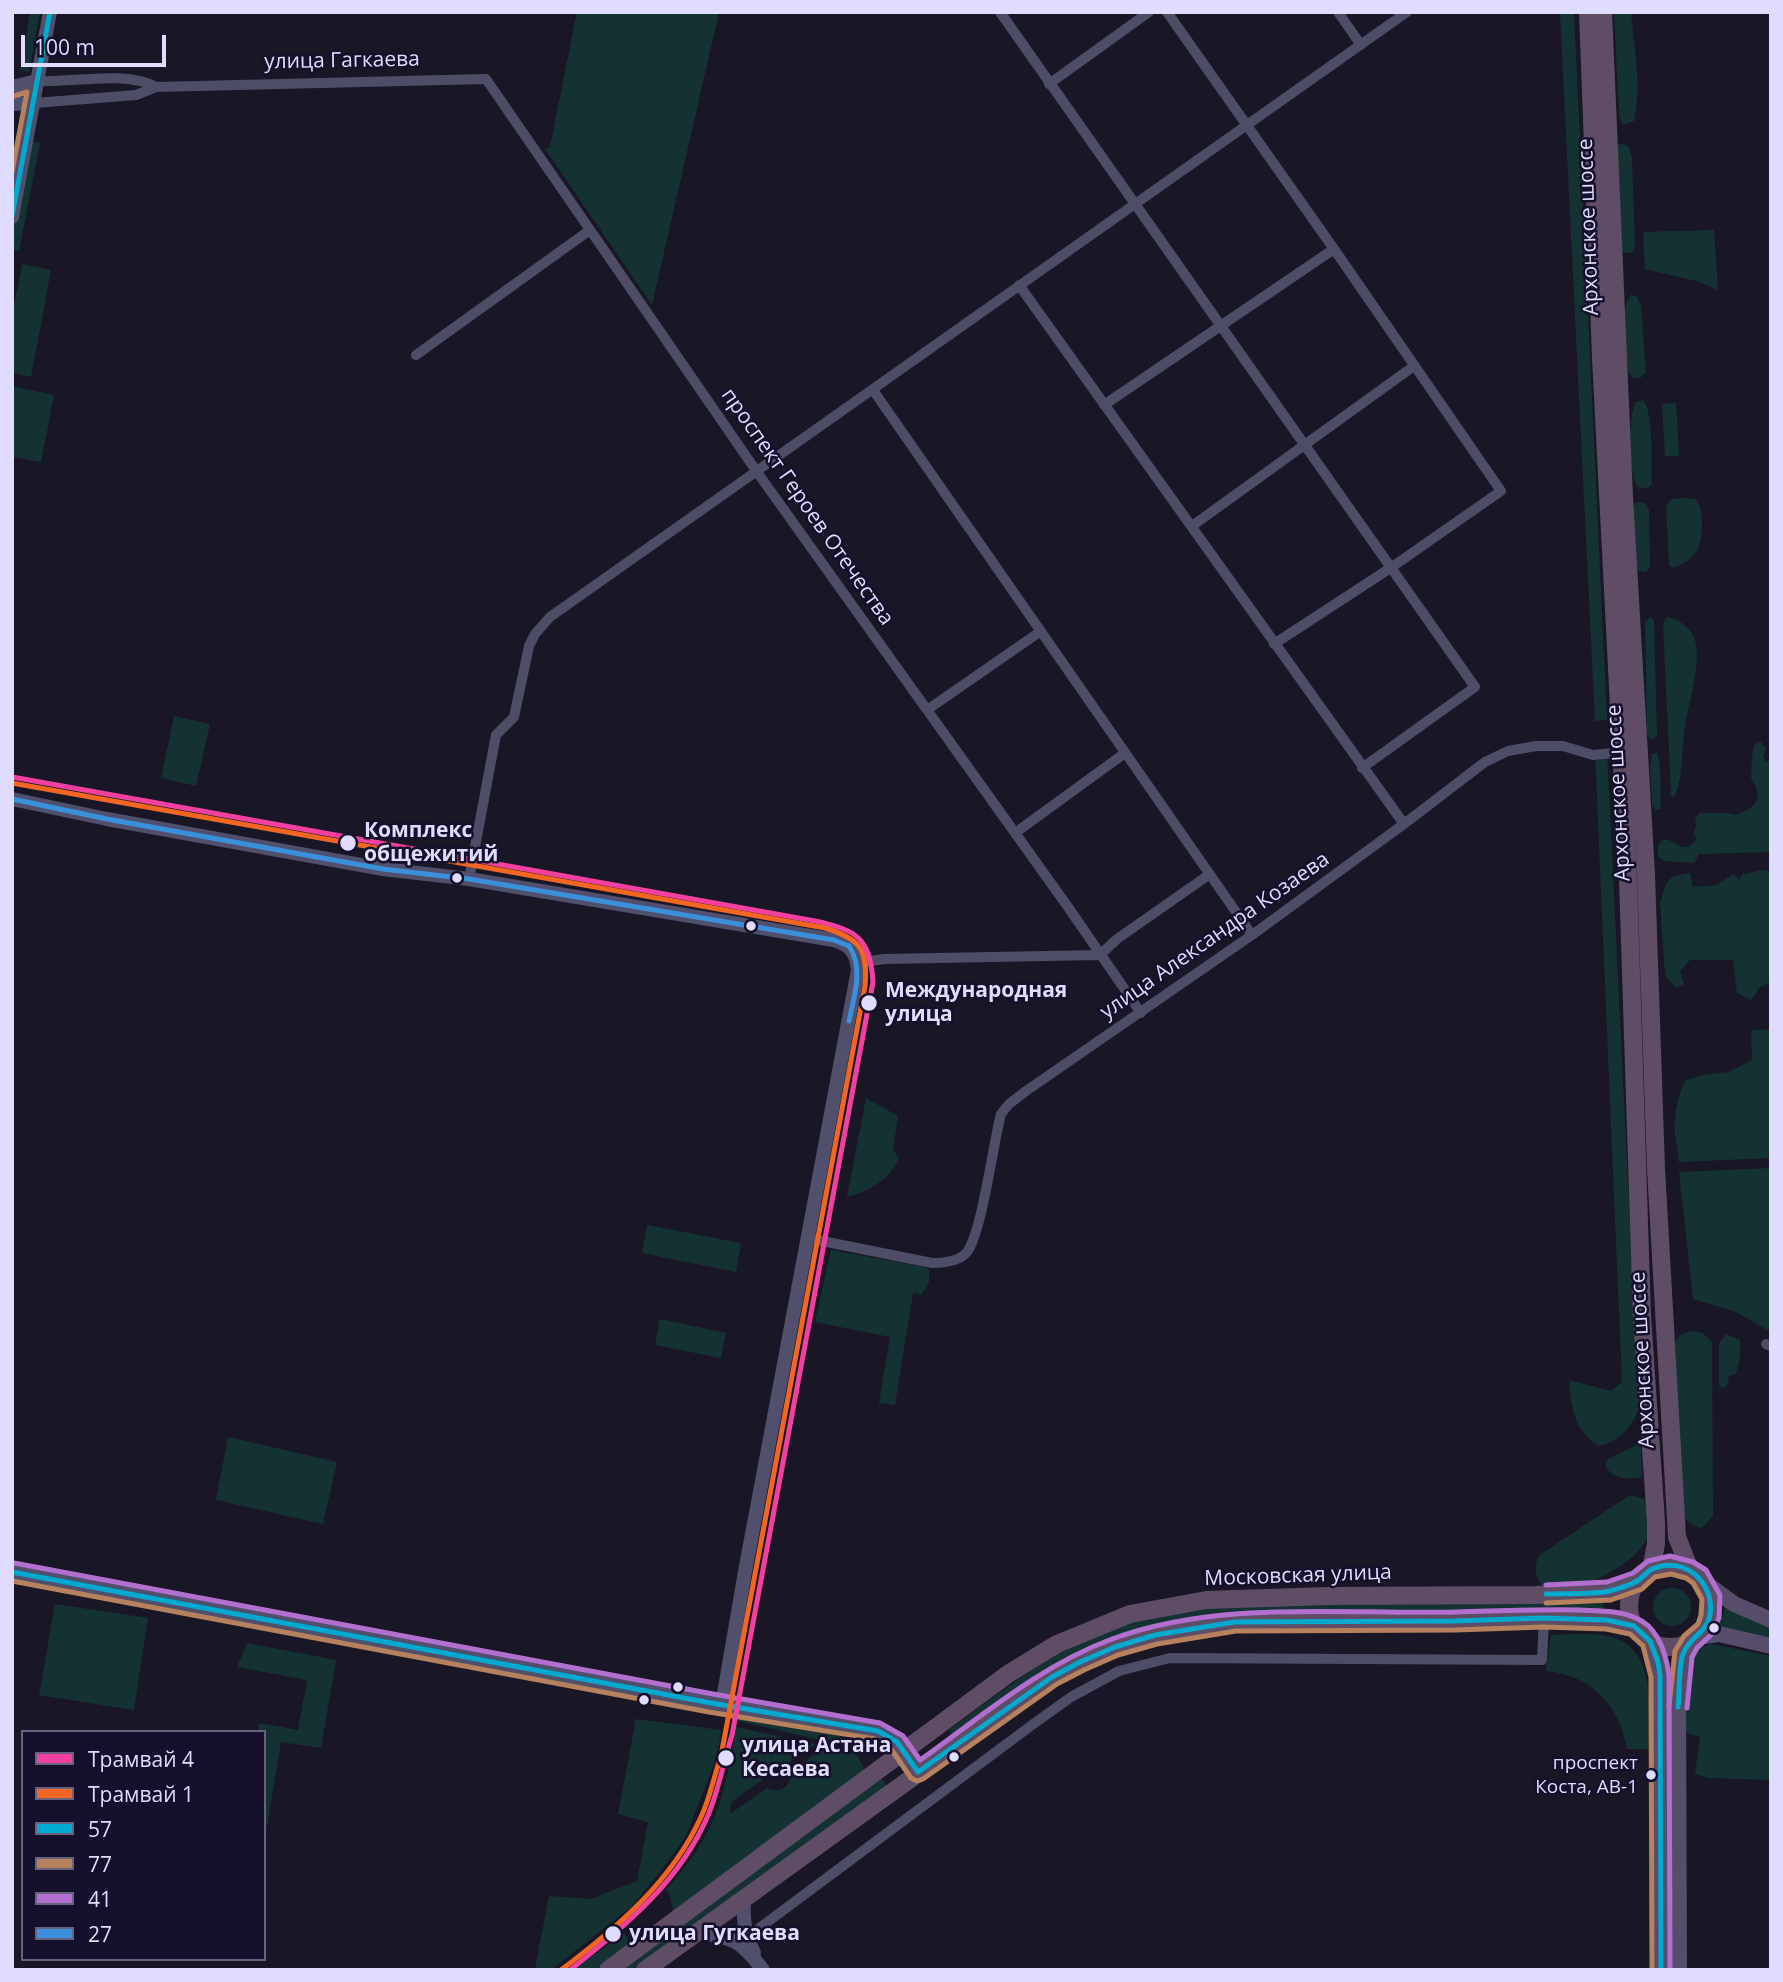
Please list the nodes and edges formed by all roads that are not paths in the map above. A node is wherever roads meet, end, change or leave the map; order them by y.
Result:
1 (50, 12) edge
2 (1000, 12) edge
3 (1149, 12) edge
4 (1167, 12) edge
5 (1338, 12) edge
6 (1407, 12) edge
7 (1588, 12) edge
8 (1603, 12) edge
9 (1361, 45) junction
10 (486, 79) joint
11 (37, 82) junction
12 (1049, 84) junction
13 (12, 87) edge
14 (156, 87) junction
15 (35, 103) junction
16 (12, 104) edge
17 (1248, 125) junction
18 (1135, 205) junction
19 (12, 217) edge
20 (590, 230) junction
21 (1334, 248) junction
22 (1019, 285) junction
23 (1220, 325) junction
24 (416, 355) dead end
25 (1414, 366) junction
26 (873, 390) junction
27 (1104, 405) junction
28 (1305, 446) junction
29 (757, 472) junction
30 (1192, 526) junction
31 (1392, 567) junction
32 (1041, 631) junction
33 (1274, 644) junction
34 (927, 710) junction
35 (1639, 751) junction
36 (1620, 752) junction
37 (1125, 753) junction
38 (1362, 768) junction
39 (12, 799) edge
40 (1404, 824) junction
41 (1015, 833) junction
42 (1210, 874) junction
43 (469, 879) junction
44 (1252, 934) junction
45 (1100, 955) junction
46 (857, 963) junction
47 (1141, 1013) junction
48 (807, 1238) junction
49 (1690, 1570) junction
50 (12, 1572) edge
51 (1644, 1575) junction
52 (1704, 1582) junction
53 (1544, 1618) junction
54 (1771, 1620) edge
55 (1634, 1626) junction
56 (1694, 1639) junction
57 (1650, 1641) junction
58 (1771, 1646) edge
59 (722, 1705) junction
60 (903, 1752) junction
61 (918, 1772) junction
62 (744, 1897) junction
63 (697, 1932) junction
64 (746, 1938) junction
65 (762, 1968) edge
66 (608, 1970) edge
67 (645, 1970) edge
68 (1661, 1970) edge
69 (1679, 1970) edge

1 - 11 street
2 - 12 street
3 - 12 street
4 - 17 street
5 - 9 street
6 - 9 street
7 - 36 highway, Архонское шоссе
8 - 35 highway, Архонское шоссе
9 - 17 street
10 - 14 street, улица Гагкаева
10 - 20 street, проспект Героев Отечества
11 - 13 street
11 - 14 street, улица Гагкаева
11 - 15 street
12 - 18 street
14 - 15 street, улица Гагкаева
15 - 16 street, улица Гагкаева
15 - 19 street
17 - 18 street
17 - 21 street
18 - 22 street
18 - 23 street
20 - 24 street
20 - 29 street, проспект Героев Отечества
21 - 23 street
21 - 25 street
22 - 26 street
22 - 27 street
23 - 27 street
23 - 28 street
25 - 28 street
25 - 31 street
26 - 29 street
26 - 32 street
27 - 30 street
28 - 30 street
28 - 31 street
29 - 34 street, проспект Героев Отечества
29 - 43 street
30 - 33 street
31 - 33 street
31 - 38 street
32 - 34 street
32 - 37 street
33 - 38 street
34 - 41 street, проспект Героев Отечества
35 - 36 street, улица Александра Козаева
35 - 49 highway, Архонское шоссе
36 - 40 street, улица Александра Козаева
36 - 51 highway, Архонское шоссе
37 - 41 street
37 - 42 street
38 - 40 street
39 - 43 street
40 - 44 street, улица Александра Козаева
41 - 45 street, проспект Героев Отечества
42 - 44 street
42 - 45 street
43 - 46 street
44 - 47 street, улица Александра Козаева
45 - 46 street
45 - 47 street, проспект Героев Отечества
46 - 48 street
47 - 48 street, улица Александра Козаева
48 - 59 street
49 - 51 highway
49 - 52 highway
50 - 59 street
51 - 55 highway
51 - 60 highway, Московская улица
52 - 54 main road
52 - 56 highway
53 - 55 highway, Московская улица
53 - 61 highway, Московская улица
53 - 64 street
55 - 57 highway
56 - 57 highway
56 - 58 main road
56 - 69 main road
57 - 68 main road
59 - 60 street
60 - 61 street
60 - 66 highway, Московская улица
61 - 62 highway, Московская улица
62 - 63 highway, Московская улица
62 - 64 street
63 - 65 street
63 - 67 highway, Московская улица
64 - 65 street

